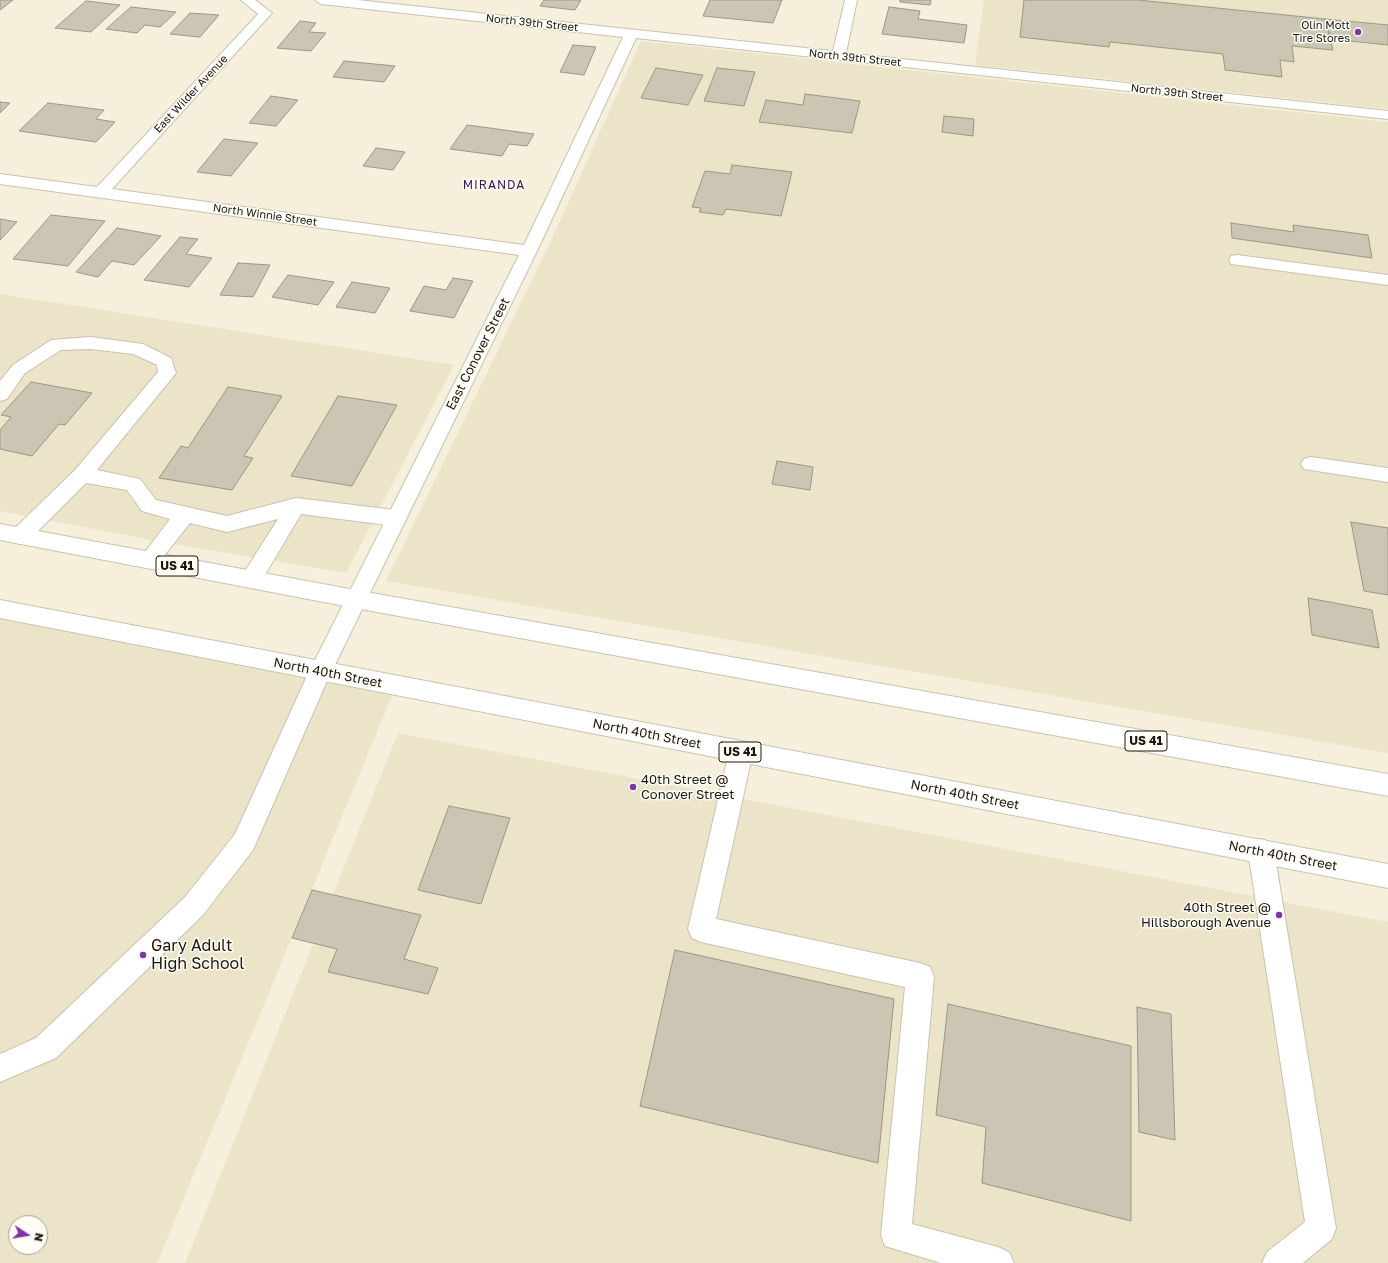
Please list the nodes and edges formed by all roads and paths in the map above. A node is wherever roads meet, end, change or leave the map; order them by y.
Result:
1 (247, 0) edge
2 (321, 0) edge
3 (852, 0) edge
4 (631, 34) junction
5 (839, 56) junction
6 (1388, 115) edge
7 (0, 179) edge
8 (100, 193) junction
9 (529, 251) junction
10 (1237, 260) dead end
11 (1388, 280) edge
12 (0, 394) edge
13 (1312, 464) dead end
14 (82, 475) junction
15 (1388, 475) edge
16 (296, 506) junction
17 (186, 514) junction
18 (396, 518) junction
19 (10, 534) edge
20 (149, 560) junction
21 (251, 580) junction
22 (355, 599) junction
23 (0, 609) edge
24 (320, 672) junction
25 (741, 752) junction
26 (1388, 785) edge
27 (1261, 851) junction
28 (1388, 876) edge
29 (0, 1068) edge
30 (998, 1263) edge
31 (1278, 1263) edge

1 - 8 street, East Wilder Avenue
2 - 4 street, North 39th Street
3 - 5 street
4 - 5 street, North 39th Street
4 - 9 street, East Conover Street
5 - 6 street, North 39th Street
7 - 8 street, North Winnie Street
8 - 9 street, North Winnie Street
9 - 18 street, East Conover Street
10 - 11 street
12 - 14 street
13 - 15 street
14 - 17 street
14 - 19 street
16 - 17 street
16 - 18 street
16 - 21 street
17 - 20 street
18 - 22 street, East Conover Street
19 - 20 street, US 41
20 - 21 street, US 41
21 - 22 street, US 41
22 - 24 street, East Conover Street
22 - 26 street, US 41
23 - 24 street, North 40th Street / US 41
24 - 25 street, North 40th Street / US 41
24 - 29 street, East Conover Street
25 - 27 street, North 40th Street / US 41
25 - 30 street
27 - 28 street, North 40th Street / US 41
27 - 31 street

